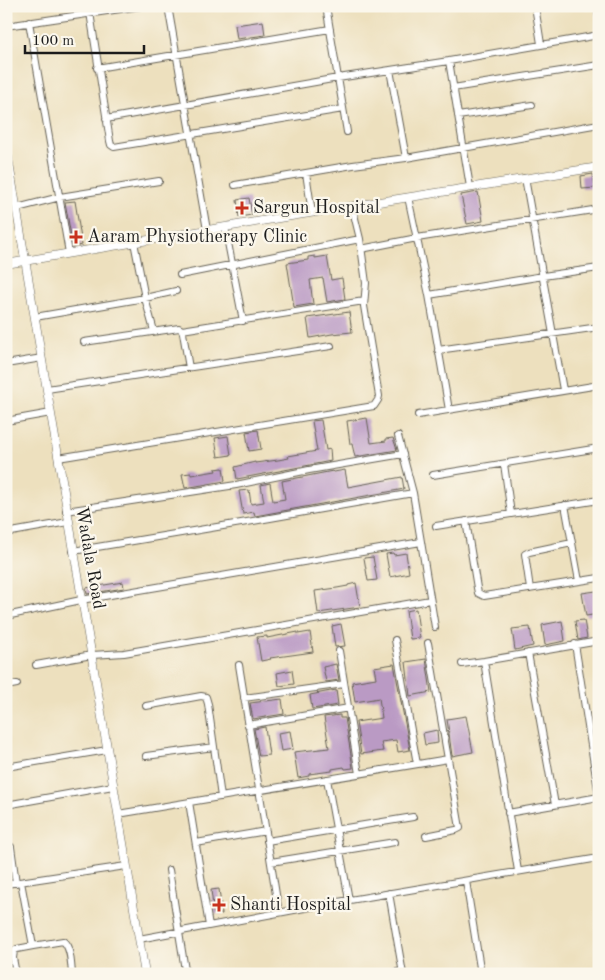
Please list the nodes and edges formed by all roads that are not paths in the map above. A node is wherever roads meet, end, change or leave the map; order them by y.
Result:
1 (140, 6) edge
2 (168, 6) edge
3 (326, 6) edge
4 (535, 6) edge
5 (597, 6) edge
6 (89, 10) edge
7 (599, 17) edge
8 (30, 22) junction
9 (6, 26) edge
10 (330, 29) junction
11 (599, 35) edge
12 (541, 44) junction
13 (177, 54) junction
14 (449, 61) junction
15 (599, 65) edge
16 (97, 68) junction
17 (390, 70) junction
18 (338, 78) junction
19 (453, 88) junction
20 (532, 104) dead end
21 (185, 105) junction
22 (343, 109) junction
23 (458, 116) junction
24 (106, 119) junction
25 (599, 124) edge
26 (347, 132) dead end
27 (190, 134) junction
28 (6, 146) edge
29 (463, 148) junction
30 (406, 158) junction
31 (599, 167) edge
32 (306, 173) junction
33 (525, 178) junction
34 (159, 181) dead end
35 (236, 185) dead end
36 (470, 187) junction
37 (60, 197) junction
38 (408, 197) junction
39 (352, 206) junction
40 (17, 208) junction
41 (599, 209) edge
42 (312, 213) junction
43 (533, 219) junction
44 (225, 227) junction
45 (207, 230) junction
46 (360, 238) junction
47 (417, 238) junction
48 (134, 242) junction
49 (361, 249) junction
50 (69, 253) junction
51 (26, 260) junction
52 (6, 264) edge
53 (232, 264) junction
54 (599, 268) edge
55 (180, 275) dead end
56 (543, 276) junction
57 (176, 291) dead end
58 (428, 295) junction
59 (145, 298) junction
60 (364, 300) junction
61 (35, 317) junction
62 (243, 321) junction
63 (599, 327) edge
64 (182, 330) junction
65 (154, 331) junction
66 (553, 333) junction
67 (84, 342) dead end
68 (331, 346) dead end
69 (438, 350) junction
70 (42, 358) junction
71 (6, 364) edge
72 (188, 368) junction
73 (599, 385) edge
74 (47, 389) junction
75 (562, 390) junction
76 (449, 410) junction
77 (51, 413) junction
78 (418, 415) dead end
79 (6, 421) edge
80 (398, 436) dead end
81 (599, 448) edge
82 (403, 454) junction
83 (58, 458) junction
84 (504, 464) junction
85 (433, 475) dead end
86 (413, 493) junction
87 (599, 500) edge
88 (565, 505) junction
89 (66, 511) junction
90 (511, 514) junction
91 (466, 521) junction
92 (68, 522) junction
93 (436, 526) dead end
94 (6, 533) edge
95 (422, 542) junction
96 (572, 543) junction
97 (73, 551) junction
98 (599, 578) edge
99 (579, 581) junction
100 (530, 589) junction
101 (81, 600) junction
102 (430, 600) junction
103 (6, 616) edge
104 (435, 627) dead end
105 (395, 640) dead end
106 (599, 641) edge
107 (428, 643) dead end
108 (575, 644) junction
109 (339, 651) dead end
110 (528, 653) junction
111 (92, 656) junction
112 (484, 661) junction
113 (462, 664) dead end
114 (36, 665) dead end
115 (239, 665) dead end
116 (17, 684) dead end
117 (344, 684) junction
118 (6, 686) edge
119 (244, 698) junction
120 (146, 706) dead end
121 (349, 708) junction
122 (248, 725) junction
123 (214, 747) junction
124 (107, 750) junction
125 (146, 756) dead end
126 (448, 759) junction
127 (417, 764) junction
128 (6, 767) edge
129 (359, 774) junction
130 (327, 779) junction
131 (113, 786) junction
132 (259, 790) junction
133 (599, 796) edge
134 (221, 797) junction
135 (189, 802) junction
136 (6, 805) edge
137 (555, 805) junction
138 (508, 813) junction
139 (118, 814) junction
140 (413, 817) dead end
141 (336, 830) junction
142 (266, 831) junction
143 (426, 836) dead end
144 (267, 841) junction
145 (196, 842) junction
146 (395, 842) dead end
147 (12, 847) dead end
148 (340, 850) junction
149 (599, 858) edge
150 (271, 862) junction
151 (126, 866) junction
152 (169, 870) dead end
153 (518, 871) junction
154 (466, 881) junction
155 (18, 882) junction
156 (6, 884) edge
157 (389, 893) junction
158 (349, 900) junction
159 (280, 913) junction
160 (209, 926) junction
161 (179, 932) junction
162 (139, 939) junction
163 (33, 946) junction
164 (185, 970) dead end
165 (402, 973) edge
166 (16, 974) edge
167 (72, 974) edge
168 (145, 974) edge
169 (389, 974) edge
170 (481, 974) edge

1 - 6 street
2 - 13 street
3 - 10 street
4 - 12 street
5 - 7 street
6 - 8 street
6 - 16 street
8 - 9 street
8 - 37 street
10 - 13 street
10 - 18 street
11 - 12 street
12 - 14 street
13 - 16 street
13 - 21 street
14 - 17 street
14 - 19 street
15 - 19 street
16 - 24 street
17 - 18 street
17 - 30 street
18 - 21 street
18 - 22 street
19 - 23 street
20 - 23 street
21 - 24 street
21 - 27 street
22 - 26 street
22 - 27 street
23 - 29 street
24 - 27 street
25 - 29 street
27 - 45 street
28 - 40 street, Wadala Road
29 - 30 street
29 - 36 street
30 - 32 street
31 - 33 street
32 - 35 street
32 - 42 street
33 - 36 street
33 - 43 street
34 - 37 street
36 - 38 street
37 - 40 street
37 - 50 street
38 - 39 street
38 - 47 street
39 - 42 street
39 - 46 street
40 - 51 street, Wadala Road
41 - 43 street
42 - 44 street
43 - 47 street
43 - 56 street
44 - 45 street
44 - 53 street
45 - 48 street
46 - 49 street
46 - 53 street
47 - 49 street
47 - 58 street
48 - 50 street
48 - 59 street
49 - 60 street
50 - 51 street
51 - 52 street
51 - 61 street, Wadala Road
53 - 55 street
53 - 62 street
54 - 56 street
56 - 58 street
56 - 66 street
57 - 59 street
58 - 69 street
59 - 61 street
59 - 65 street
60 - 62 street
60 - 83 street
61 - 70 street, Wadala Road
62 - 64 street
63 - 66 street
64 - 65 street
64 - 72 street
65 - 67 street
66 - 69 street
66 - 75 street
68 - 72 street
69 - 76 street
70 - 71 street
70 - 74 street, Wadala Road
72 - 74 street
73 - 75 street
74 - 77 street, Wadala Road
75 - 76 street
76 - 78 street
77 - 79 street
77 - 83 street, Wadala Road
80 - 82 street
81 - 84 street
82 - 86 street
82 - 89 street
83 - 89 street, Wadala Road
84 - 85 street
84 - 90 street
86 - 95 street
86 - 97 street
87 - 88 street
88 - 90 street
88 - 96 street
89 - 92 street, Wadala Road
90 - 91 street
91 - 93 street
91 - 100 street
92 - 94 street
92 - 97 street, Wadala Road
95 - 101 street
95 - 102 street
96 - 99 street
96 - 100 street
97 - 101 street, Wadala Road
98 - 99 street
99 - 100 street
101 - 103 street
101 - 111 street, Wadala Road
102 - 104 street
102 - 111 street
105 - 127 street
106 - 108 street
107 - 126 street
108 - 110 street
108 - 133 street
109 - 117 street
110 - 112 street
110 - 137 street
111 - 114 street
111 - 124 street, Wadala Road
112 - 113 street
112 - 138 street
115 - 119 street
116 - 118 street
117 - 119 street
117 - 121 street
119 - 122 street
120 - 123 street
121 - 122 street
121 - 129 street
122 - 132 street
123 - 125 street
123 - 134 street
124 - 128 street
124 - 131 street, Wadala Road
126 - 127 street
126 - 143 street
127 - 129 street
129 - 130 street
130 - 132 street
130 - 141 street
131 - 136 street
131 - 139 street, Wadala Road
132 - 134 street
132 - 142 street
133 - 137 street
134 - 135 street
135 - 139 street
135 - 145 street
137 - 138 street
138 - 153 street
139 - 151 street, Wadala Road
140 - 141 street
141 - 144 street
141 - 148 street
142 - 144 street
142 - 145 street
144 - 150 street
145 - 160 street
146 - 148 street
147 - 155 street
148 - 150 street
148 - 158 street
149 - 153 street
150 - 159 street
151 - 155 street
151 - 162 street, Wadala Road
152 - 161 street
153 - 154 street
154 - 157 street
154 - 170 street
155 - 156 street
155 - 163 street
157 - 158 street
157 - 165 street
158 - 159 street
159 - 160 street
160 - 161 street
161 - 162 street
161 - 164 street
162 - 168 street, Wadala Road
163 - 166 street
163 - 167 street
165 - 169 street

